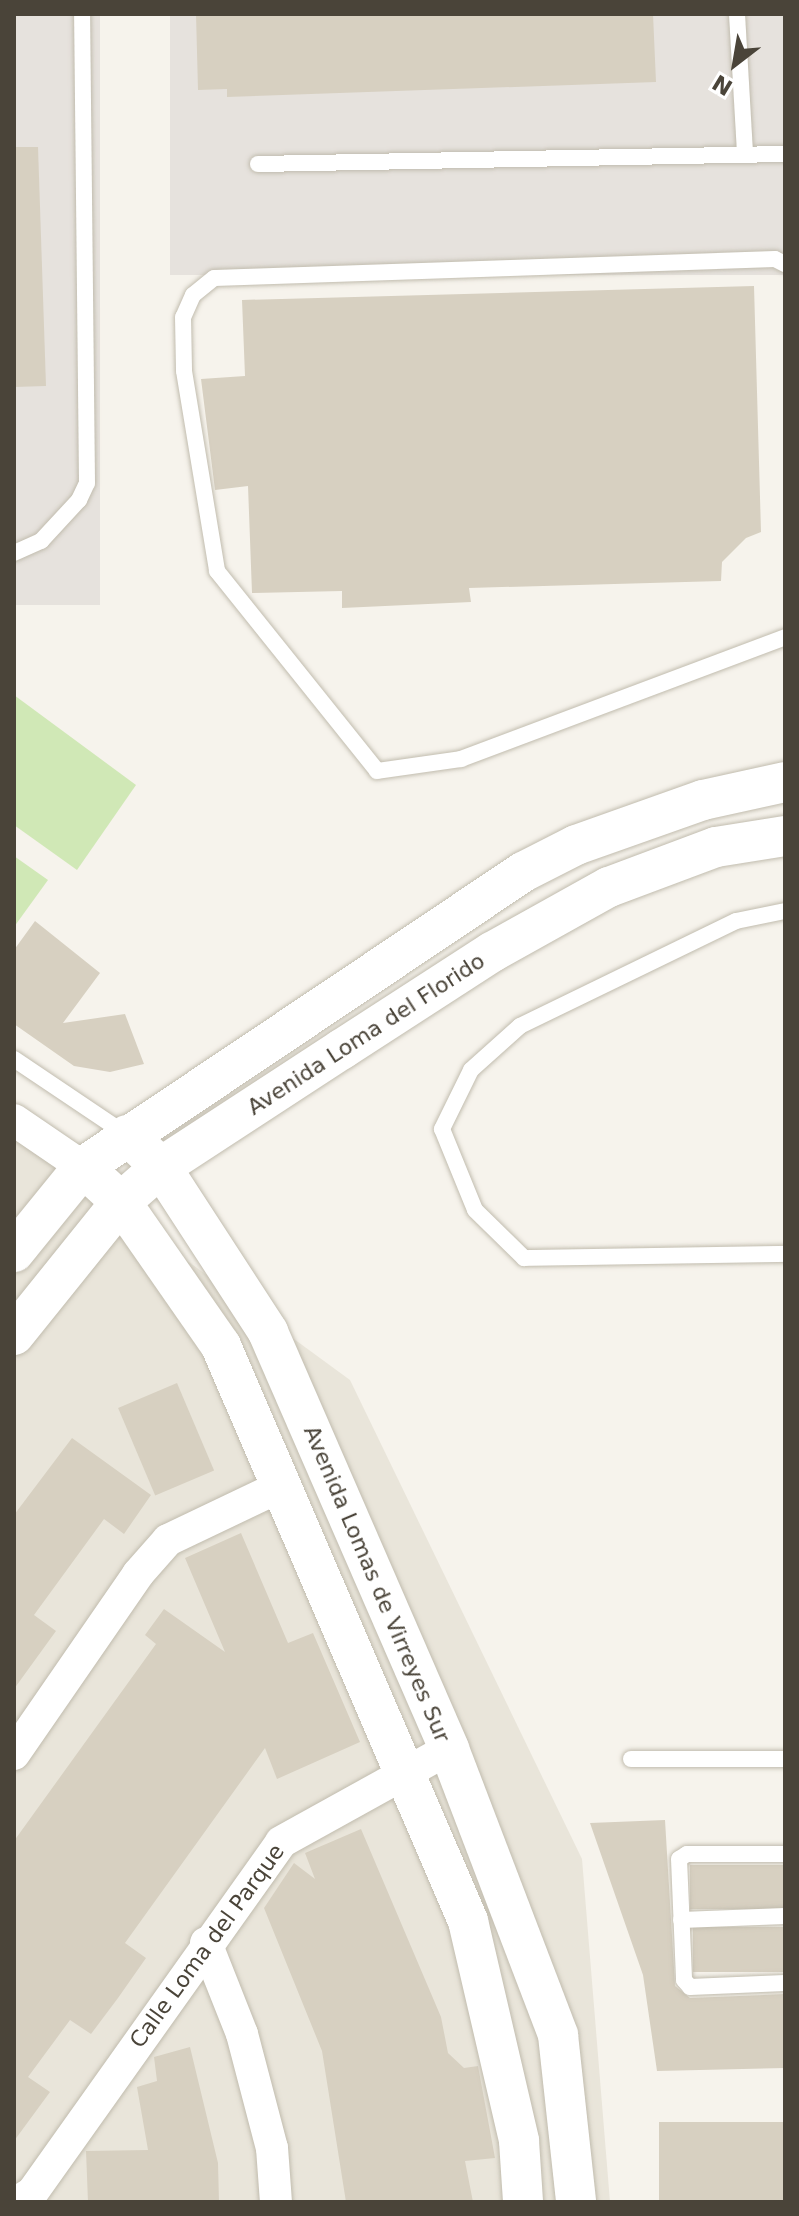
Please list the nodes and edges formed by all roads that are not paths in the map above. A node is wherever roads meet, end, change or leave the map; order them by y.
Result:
1 (82, 14) edge
2 (737, 14) edge
3 (745, 152) junction
4 (785, 154) edge
5 (258, 164) dead end
6 (785, 264) edge
7 (14, 553) edge
8 (785, 637) edge
9 (785, 782) edge
10 (785, 836) edge
11 (785, 911) edge
12 (313, 1012) junction
13 (342, 1049) junction
14 (14, 1059) edge
15 (14, 1120) edge
16 (127, 1135) junction
17 (83, 1167) junction
18 (161, 1167) junction
19 (121, 1202) junction
20 (14, 1252) edge
21 (785, 1254) edge
22 (14, 1335) edge
23 (279, 1487) junction
24 (449, 1749) junction
25 (14, 1754) edge
26 (631, 1759) dead end
27 (785, 1759) edge
28 (402, 1770) junction
29 (785, 1854) edge
30 (785, 1916) edge
31 (681, 1920) junction
32 (206, 1943) junction
33 (785, 1983) edge
34 (27, 2199) edge
35 (276, 2202) edge
36 (523, 2202) edge
37 (576, 2202) edge

1 - 7 lane
2 - 3 lane
3 - 4 lane
3 - 5 lane
6 - 8 lane
9 - 12 street
10 - 13 street, Avenida Loma del Florido
11 - 21 lane
12 - 13 street
12 - 16 street
13 - 18 street, Avenida Loma del Florido
14 - 16 lane, Avenida Lomas de Virreyes Sur
15 - 17 street
16 - 17 street
16 - 18 street, Avenida Lomas de Virreyes Sur
17 - 19 street
17 - 20 street
18 - 19 street, Avenida Loma del Florido
18 - 24 street, Avenida Lomas de Virreyes Sur
19 - 22 street, Avenida Loma del Florido
19 - 23 street
23 - 25 street
23 - 28 street
24 - 28 street, Calle Loma del Parque
24 - 37 street, Avenida Lomas de Virreyes Sur
26 - 27 lane
28 - 32 street, Calle Loma del Parque
28 - 36 street
29 - 31 lane
30 - 31 lane
31 - 33 lane
32 - 34 street, Calle Loma del Parque
32 - 35 street

